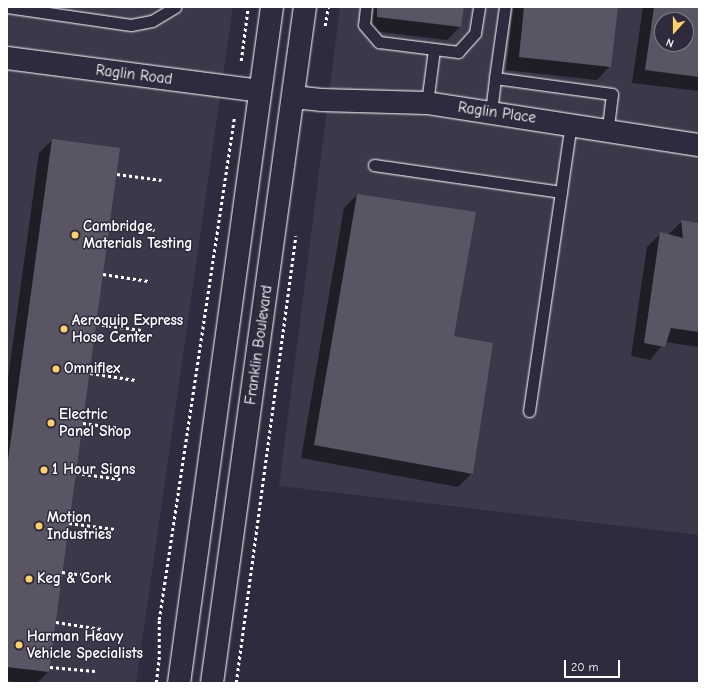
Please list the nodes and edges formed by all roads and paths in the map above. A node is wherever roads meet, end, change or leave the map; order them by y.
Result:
1 (7, 7) edge
2 (175, 7) edge
3 (248, 7) edge
4 (272, 7) edge
5 (305, 7) edge
6 (366, 7) edge
7 (479, 7) edge
8 (505, 7) edge
9 (434, 49) junction
10 (7, 58) edge
11 (241, 61) dead end
12 (495, 78) junction
13 (260, 91) junction
14 (293, 97) junction
15 (427, 103) junction
16 (491, 112) junction
17 (234, 118) dead end
18 (571, 124) junction
19 (608, 129) junction
20 (699, 145) edge
21 (374, 165) dead end
22 (117, 174) dead end
23 (162, 180) dead end
24 (561, 192) junction
25 (110, 224) dead end
26 (155, 230) dead end
27 (296, 231) dead end
28 (103, 274) dead end
29 (148, 280) dead end
30 (96, 324) dead end
31 (142, 330) dead end
32 (90, 373) dead end
33 (135, 380) dead end
34 (528, 411) dead end
35 (83, 423) dead end
36 (128, 429) dead end
37 (76, 473) dead end
38 (121, 479) dead end
39 (69, 523) dead end
40 (115, 529) dead end
41 (62, 572) dead end
42 (108, 578) dead end
43 (56, 622) dead end
44 (101, 629) dead end
45 (50, 667) dead end
46 (96, 670) dead end
47 (156, 683) edge
48 (178, 683) edge
49 (212, 683) edge
50 (236, 683) edge

1 - 2 lane
3 - 11 path
4 - 13 main road
5 - 14 main road, Franklin Boulevard
6 - 9 lane
7 - 9 lane
8 - 12 lane
9 - 15 lane
10 - 13 main road, Raglin Road
12 - 16 lane
12 - 19 lane
13 - 48 main road
14 - 15 main road, Raglin Place
14 - 49 main road, Franklin Boulevard
15 - 16 main road, Raglin Place
16 - 18 main road, Raglin Place
17 - 47 path
18 - 19 main road, Raglin Place
18 - 24 lane
19 - 20 main road, Raglin Place
21 - 24 lane
22 - 23 path
24 - 34 lane
25 - 26 path
27 - 50 path
28 - 29 path
30 - 31 path
32 - 33 path
35 - 36 path
37 - 38 path
39 - 40 path
41 - 42 path
43 - 44 path
45 - 46 path

